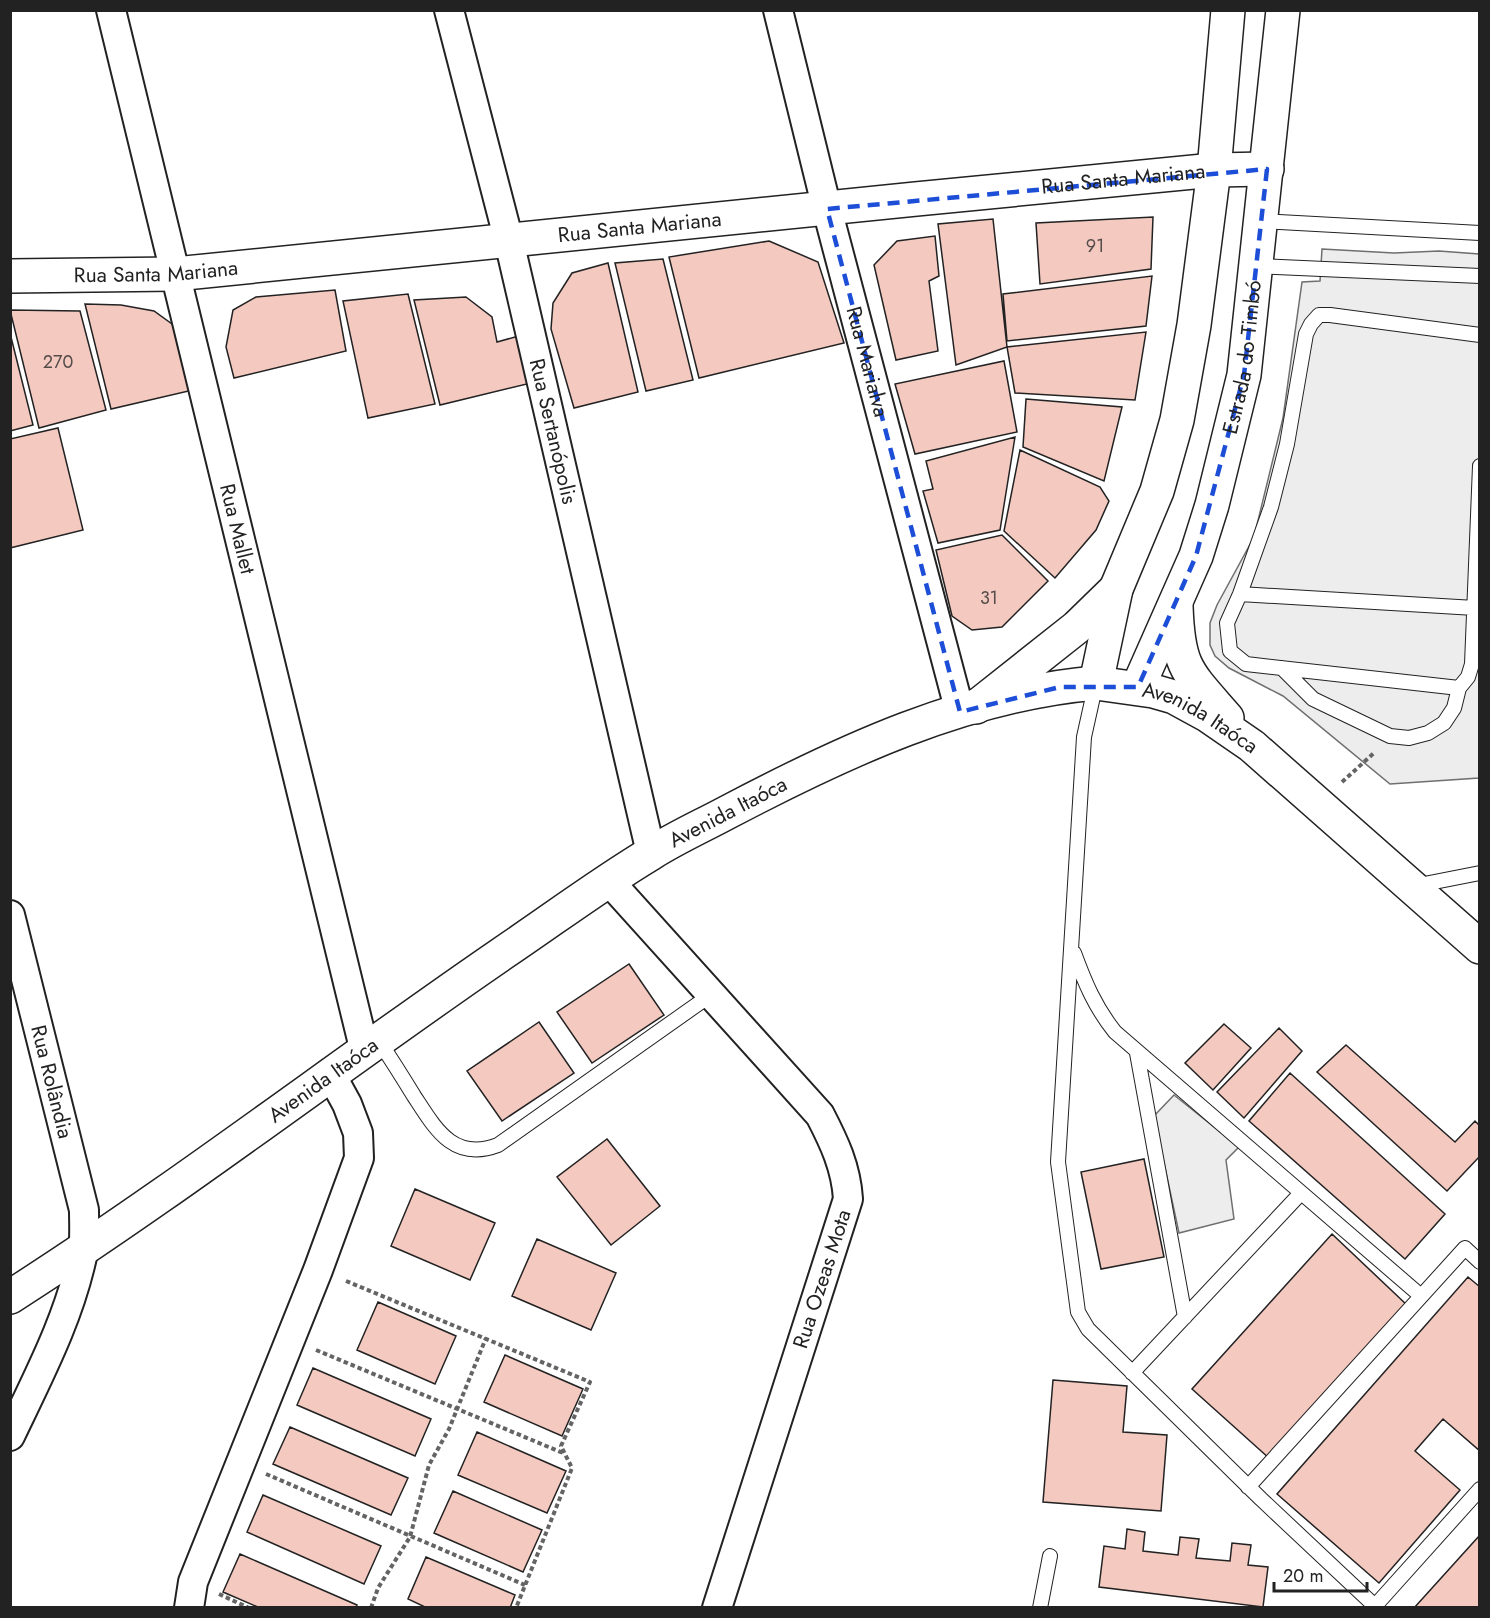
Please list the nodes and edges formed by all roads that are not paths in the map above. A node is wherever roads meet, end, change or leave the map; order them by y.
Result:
1 (111, 10) edge
2 (449, 10) edge
3 (778, 10) edge
4 (1228, 10) edge
5 (1282, 10) edge
6 (1267, 169) junction
7 (1214, 170) junction
8 (827, 209) junction
9 (1261, 221) junction
10 (1479, 232) edge
11 (509, 241) junction
12 (1257, 266) junction
13 (175, 274) junction
14 (10, 276) edge
15 (1479, 276) edge
16 (1479, 335) edge
17 (1479, 466) edge
18 (1116, 589) junction
19 (1240, 594) junction
20 (1176, 602) junction
21 (1475, 608) junction
22 (1282, 668) junction
23 (1096, 683) junction
24 (1138, 687) junction
25 (1459, 688) junction
26 (968, 710) junction
27 (1252, 746) junction
28 (651, 853) junction
29 (1479, 873) edge
30 (609, 881) junction
31 (1412, 886) junction
32 (10, 915) edge
33 (1072, 946) junction
34 (1479, 947) edge
35 (712, 994) junction
36 (371, 1044) junction
37 (1137, 1053) junction
38 (330, 1073) junction
39 (1301, 1193) junction
40 (83, 1251) junction
41 (1479, 1262) edge
42 (1421, 1296) junction
43 (10, 1297) edge
44 (1185, 1317) junction
45 (1132, 1373) junction
46 (10, 1436) edge
47 (1248, 1487) junction
48 (1479, 1489) edge
49 (1050, 1556) dead end
50 (1376, 1607) edge
51 (189, 1608) edge
52 (717, 1608) edge
53 (1040, 1608) edge

1 - 13 street, Rua Mallet
2 - 11 street, Rua Sertanópolis
3 - 8 street, Rua Marialva
4 - 7 main road
5 - 6 main road, Estrada do Timbó
6 - 7 main road, Rua Santa Mariana
6 - 9 main road, Estrada do Timbó
7 - 8 main road, Rua Santa Mariana
7 - 18 main road
8 - 11 main road, Rua Santa Mariana
8 - 26 street, Rua Marialva
9 - 10 lane
9 - 12 main road, Estrada do Timbó
11 - 13 main road, Rua Santa Mariana
11 - 28 street, Rua Sertanópolis
12 - 15 lane
12 - 20 main road, Estrada do Timbó
13 - 14 main road, Rua Santa Mariana
13 - 36 street, Rua Mallet
16 - 19 lane
17 - 21 lane
18 - 23 main road
18 - 26 main road
19 - 21 lane
19 - 22 lane
20 - 24 main road, Estrada do Timbó
20 - 27 main road
21 - 25 lane
22 - 25 lane
22 - 25 lane
23 - 24 main road, Avenida Itaóca
23 - 26 main road, Avenida Itaóca
23 - 33 lane
24 - 27 main road, Avenida Itaóca
26 - 28 main road, Avenida Itaóca
27 - 31 main road, Avenida Itaóca
28 - 30 main road, Avenida Itaóca
29 - 31 lane
30 - 35 street, Rua Ozeas Mota
30 - 36 main road, Avenida Itaóca
31 - 34 main road, Avenida Itaóca
32 - 40 street, Rua Rolândia
33 - 37 lane
33 - 45 lane
35 - 36 lane
35 - 52 street, Rua Ozeas Mota
36 - 38 main road, Avenida Itaóca
37 - 39 lane
37 - 44 lane
38 - 40 main road, Avenida Itaóca
38 - 51 street
39 - 42 lane
39 - 44 lane
40 - 43 main road, Avenida Itaóca
40 - 46 street, Rua Rolândia
41 - 42 lane
42 - 47 lane
44 - 45 lane
45 - 47 lane
47 - 50 lane
48 - 50 lane
49 - 53 lane

